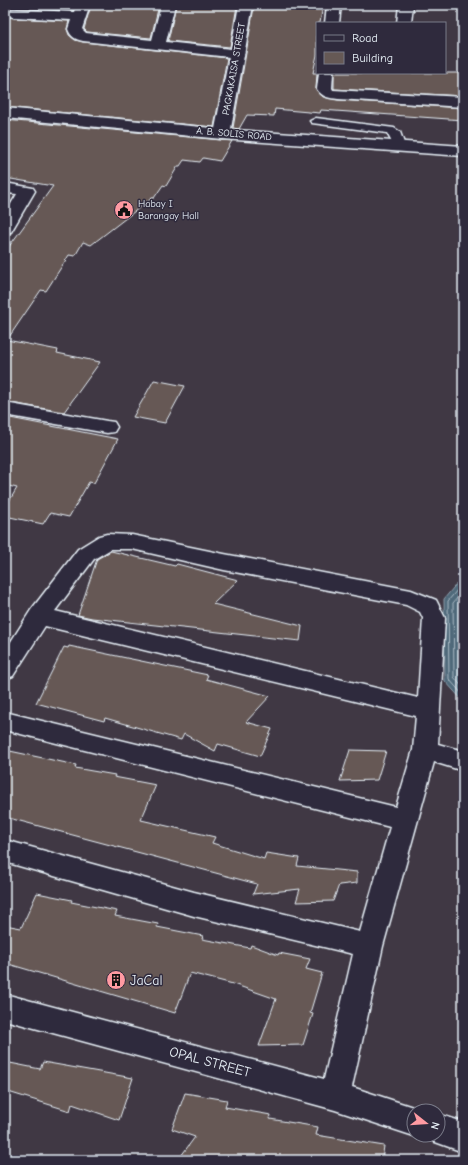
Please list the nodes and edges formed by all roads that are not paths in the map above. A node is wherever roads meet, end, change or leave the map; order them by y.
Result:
1 (168, 5) edge
2 (246, 5) edge
3 (334, 5) edge
4 (406, 5) edge
5 (81, 11) edge
6 (14, 13) dead end
7 (332, 22) edge
8 (404, 22) edge
9 (158, 44) junction
10 (237, 54) junction
11 (326, 74) edge
12 (463, 102) edge
13 (5, 113) edge
14 (316, 121) dead end
15 (222, 134) junction
16 (399, 146) junction
17 (463, 151) edge
18 (5, 188) edge
19 (5, 228) edge
20 (5, 410) edge
21 (107, 427) dead end
22 (39, 616) junction
23 (5, 670) edge
24 (429, 710) junction
25 (5, 721) edge
26 (424, 750) junction
27 (463, 761) edge
28 (404, 820) junction
29 (5, 851) edge
30 (369, 946) junction
31 (5, 1006) edge
32 (335, 1096) junction
33 (406, 1118) edge
34 (446, 1132) edge
35 (463, 1137) edge

1 - 9 street
2 - 10 street, PAGKAKAISA STREET
3 - 7 street
4 - 8 street
5 - 6 street
5 - 9 street
9 - 10 street
10 - 15 street, PAGKAKAISA STREET
11 - 12 street
13 - 15 street, A. B. SOLIS ROAD
14 - 16 lane
15 - 16 street, A. B. SOLIS ROAD
16 - 17 street, A. B. SOLIS ROAD
18 - 19 street
20 - 21 street
22 - 23 street
22 - 24 street
22 - 24 street
24 - 26 street
25 - 28 street
26 - 27 street
26 - 28 street
28 - 30 street
29 - 30 street
30 - 32 street
31 - 32 street, OPAL STREET
32 - 33 street, OPAL STREET
34 - 35 street

